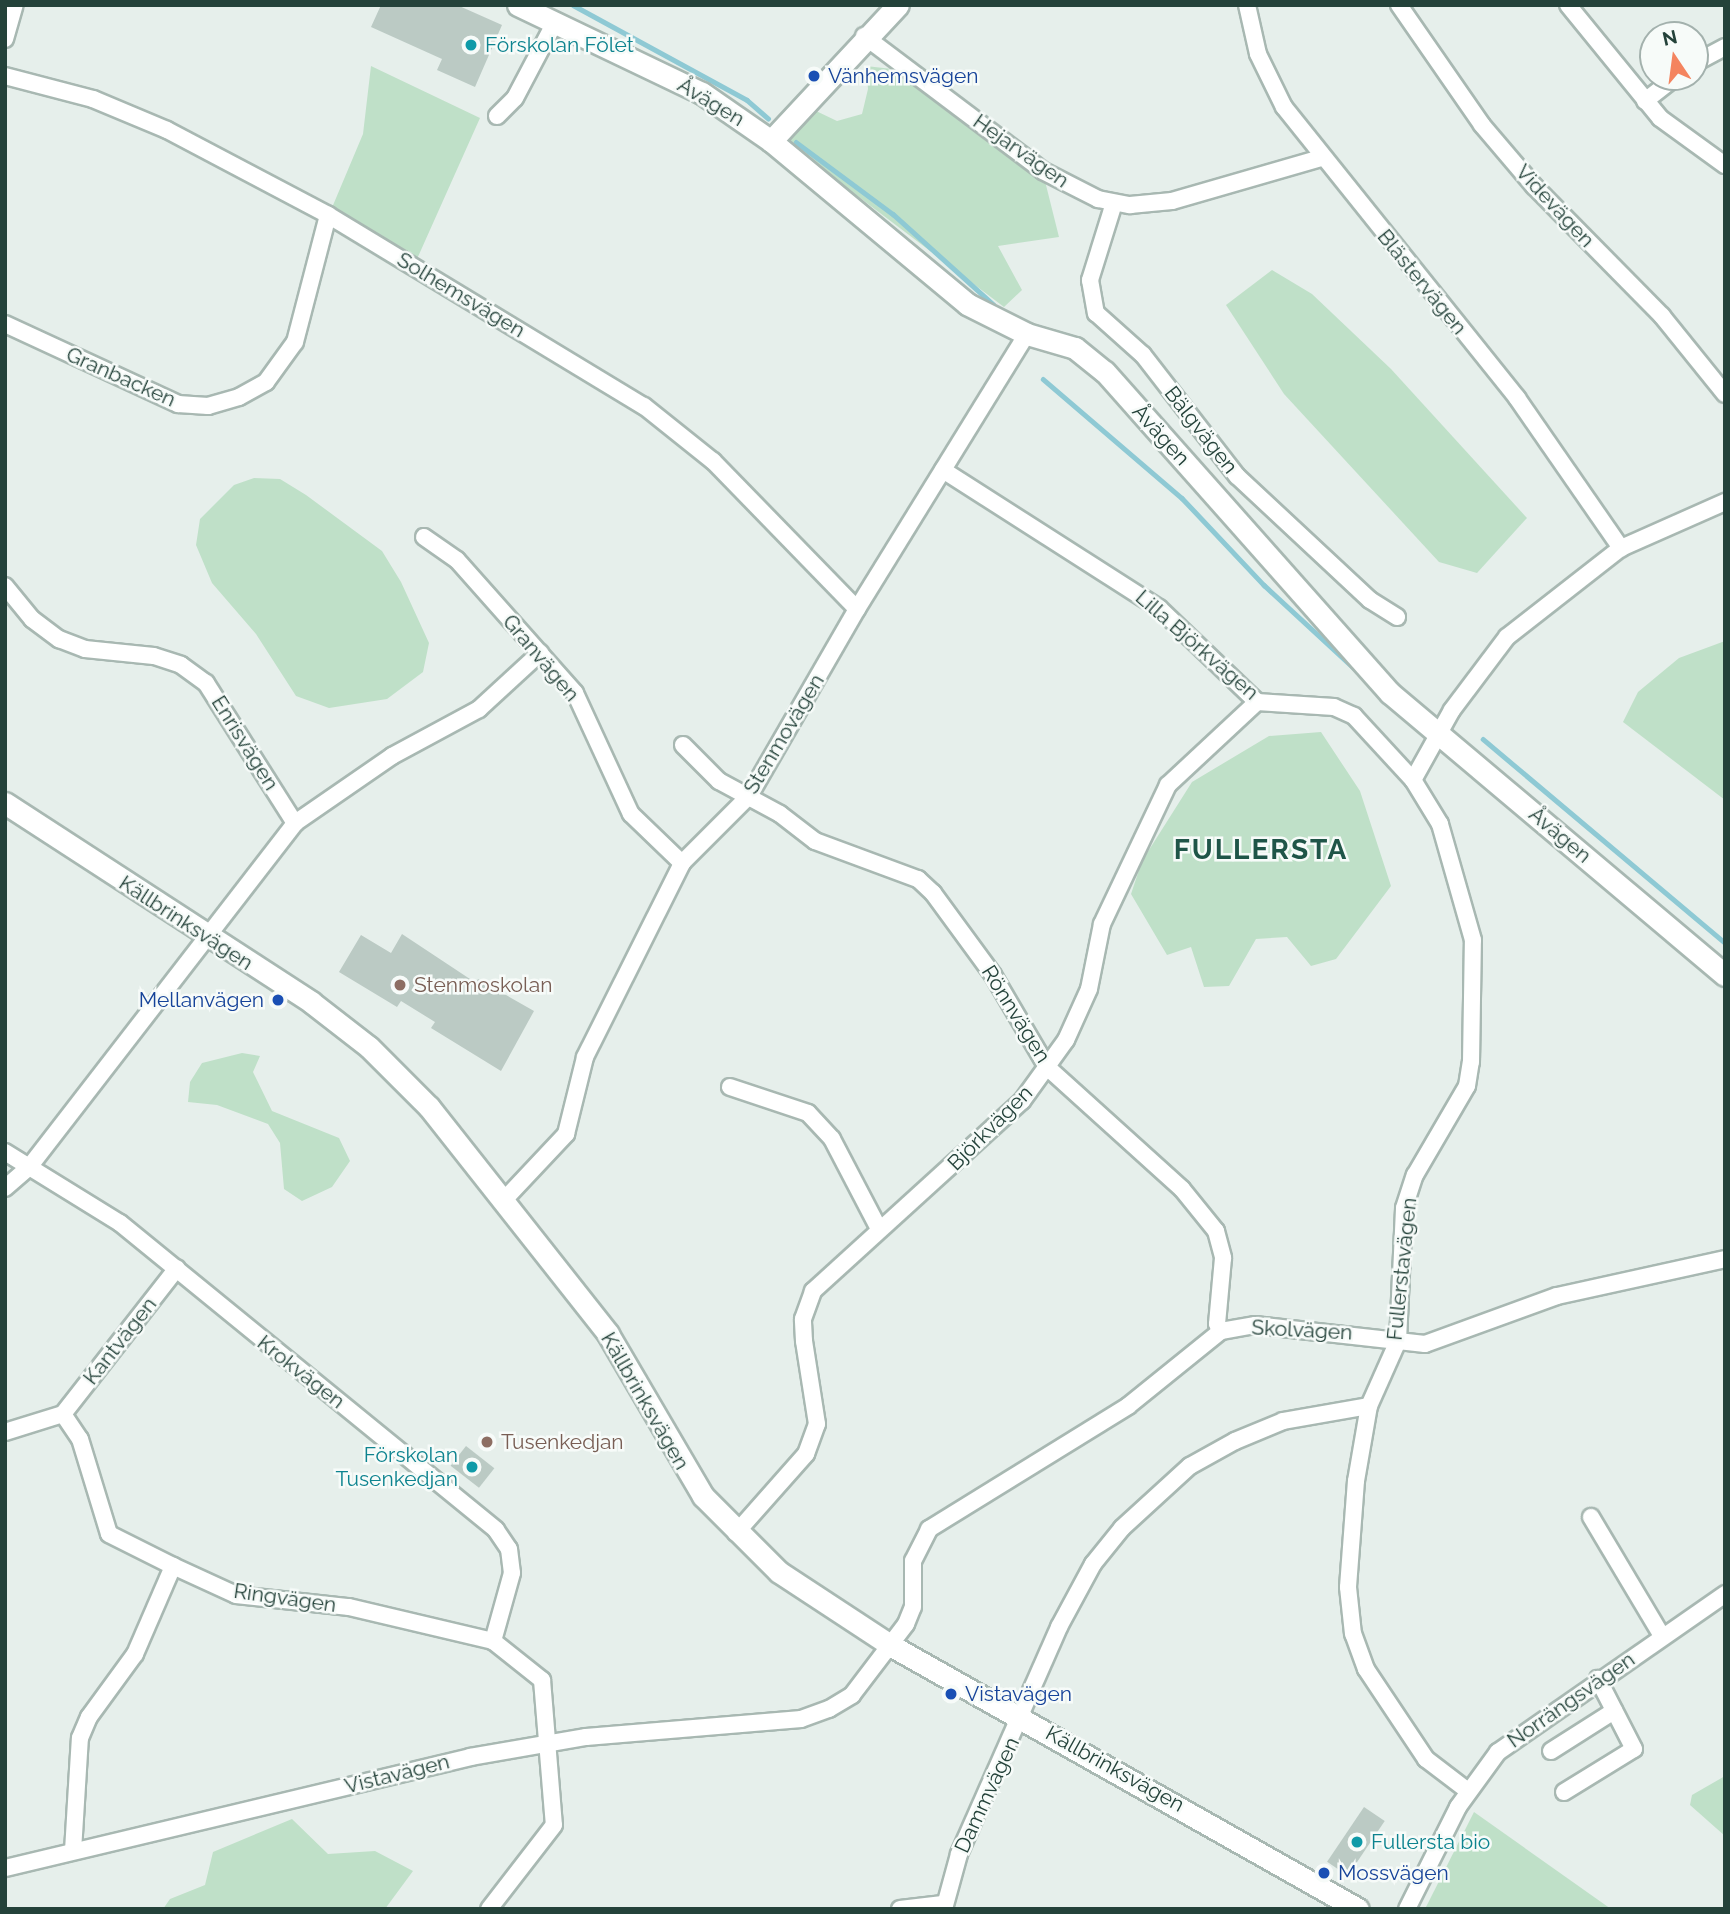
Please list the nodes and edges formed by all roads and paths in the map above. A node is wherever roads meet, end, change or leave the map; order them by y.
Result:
1 (15, 5) edge
2 (518, 5) edge
3 (898, 5) edge
4 (1247, 5) edge
5 (1399, 5) edge
6 (1568, 5) edge
7 (555, 22) junction
8 (864, 36) junction
9 (5, 39) edge
10 (1725, 47) edge
11 (1709, 56) edge
12 (5, 76) edge
13 (1659, 91) edge
14 (1645, 102) junction
15 (497, 116) dead end
16 (771, 141) junction
17 (1321, 158) junction
18 (1725, 164) edge
19 (1114, 203) junction
20 (328, 215) junction
21 (5, 324) edge
22 (1027, 334) junction
23 (1725, 394) edge
24 (943, 471) junction
25 (1725, 502) edge
26 (424, 537) dead end
27 (1621, 548) junction
28 (5, 586) edge
29 (857, 609) junction
30 (1397, 617) dead end
31 (540, 653) junction
32 (1257, 702) junction
33 (1441, 734) junction
34 (683, 745) dead end
35 (1413, 780) junction
36 (749, 796) junction
37 (5, 803) edge
38 (295, 823) junction
39 (682, 863) junction
40 (207, 937) junction
41 (1725, 975) edge
42 (1047, 1066) junction
43 (730, 1087) dead end
44 (5, 1152) edge
45 (30, 1166) junction
46 (5, 1188) edge
47 (504, 1200) junction
48 (878, 1227) junction
49 (1725, 1259) edge
50 (177, 1268) junction
51 (1221, 1331) junction
52 (1398, 1341) junction
53 (1369, 1406) junction
54 (63, 1414) junction
55 (5, 1432) edge
56 (1591, 1517) dead end
57 (736, 1533) junction
58 (173, 1566) junction
59 (1725, 1594) edge
60 (1662, 1636) junction
61 (493, 1641) junction
62 (890, 1645) junction
63 (1598, 1679) junction
64 (1614, 1711) junction
65 (1022, 1717) junction
66 (550, 1743) junction
67 (1551, 1751) dead end
68 (1468, 1791) junction
69 (1564, 1792) dead end
70 (73, 1851) junction
71 (5, 1868) edge
72 (943, 1906) edge
73 (489, 1909) edge
74 (900, 1909) edge
75 (1357, 1909) edge
76 (1407, 1909) edge

1 - 9 street
2 - 7 street, Åvägen
3 - 8 street
4 - 17 street, Blästervägen
5 - 23 street, Videvägen
6 - 14 street
7 - 15 street
7 - 16 street, Åvägen
8 - 16 street
8 - 19 street, Hejarvägen
10 - 11 street
12 - 20 street, Solhemsvägen
13 - 14 street
14 - 18 street
16 - 22 street, Åvägen
17 - 19 street, Hejarvägen
17 - 27 street, Blästervägen
19 - 30 street, Bälgvägen
20 - 21 street, Granbacken
20 - 29 street, Solhemsvägen
22 - 24 street, Stenmovägen
22 - 33 street, Åvägen
24 - 29 street, Stenmovägen
24 - 32 street, Lilla Björkvägen
25 - 27 street
26 - 31 street, Granvägen
27 - 33 street
28 - 38 street, Enrisvägen
29 - 36 street, Stenmovägen
31 - 38 street
31 - 39 street, Granvägen
32 - 35 street, Lilla Björkvägen
32 - 42 street, Björkvägen
33 - 35 street
33 - 41 street, Åvägen
34 - 36 street, Rönnvägen
35 - 52 street, Fullerstavägen
36 - 39 street, Stenmovägen
36 - 42 street, Rönnvägen
37 - 40 street, Källbrinksvägen
38 - 40 street
39 - 47 street, Stenmovägen
40 - 45 street
40 - 47 street, Källbrinksvägen
42 - 48 street, Björkvägen
42 - 51 street, Rönnvägen
43 - 48 street
44 - 45 street, Krokvägen
45 - 46 street
45 - 50 street, Krokvägen
47 - 57 street, Källbrinksvägen
48 - 57 street, Björkvägen
49 - 52 street, Skolvägen
50 - 54 street, Kantvägen
50 - 61 street, Krokvägen
51 - 52 street, Skolvägen
51 - 62 street, Skolvägen
52 - 53 street, Fullerstavägen
53 - 65 street, Dammvägen
53 - 68 street, Fullerstavägen
54 - 55 street
54 - 58 street, Ringvägen
56 - 60 street
57 - 62 street, Källbrinksvägen
58 - 61 street, Ringvägen
58 - 70 street
59 - 60 street, Norrängsvägen
60 - 63 street, Norrängsvägen
61 - 66 street, Ringvägen
62 - 65 street, Källbrinksvägen
62 - 66 street, Vistavägen
63 - 64 street
63 - 68 street, Norrängsvägen
64 - 67 street
64 - 69 street
65 - 72 street, Dammvägen
65 - 75 street, Källbrinksvägen
66 - 70 street, Vistavägen
66 - 73 street, Ringvägen
68 - 76 street, Norrängsvägen
70 - 71 street, Vistavägen
72 - 74 street

